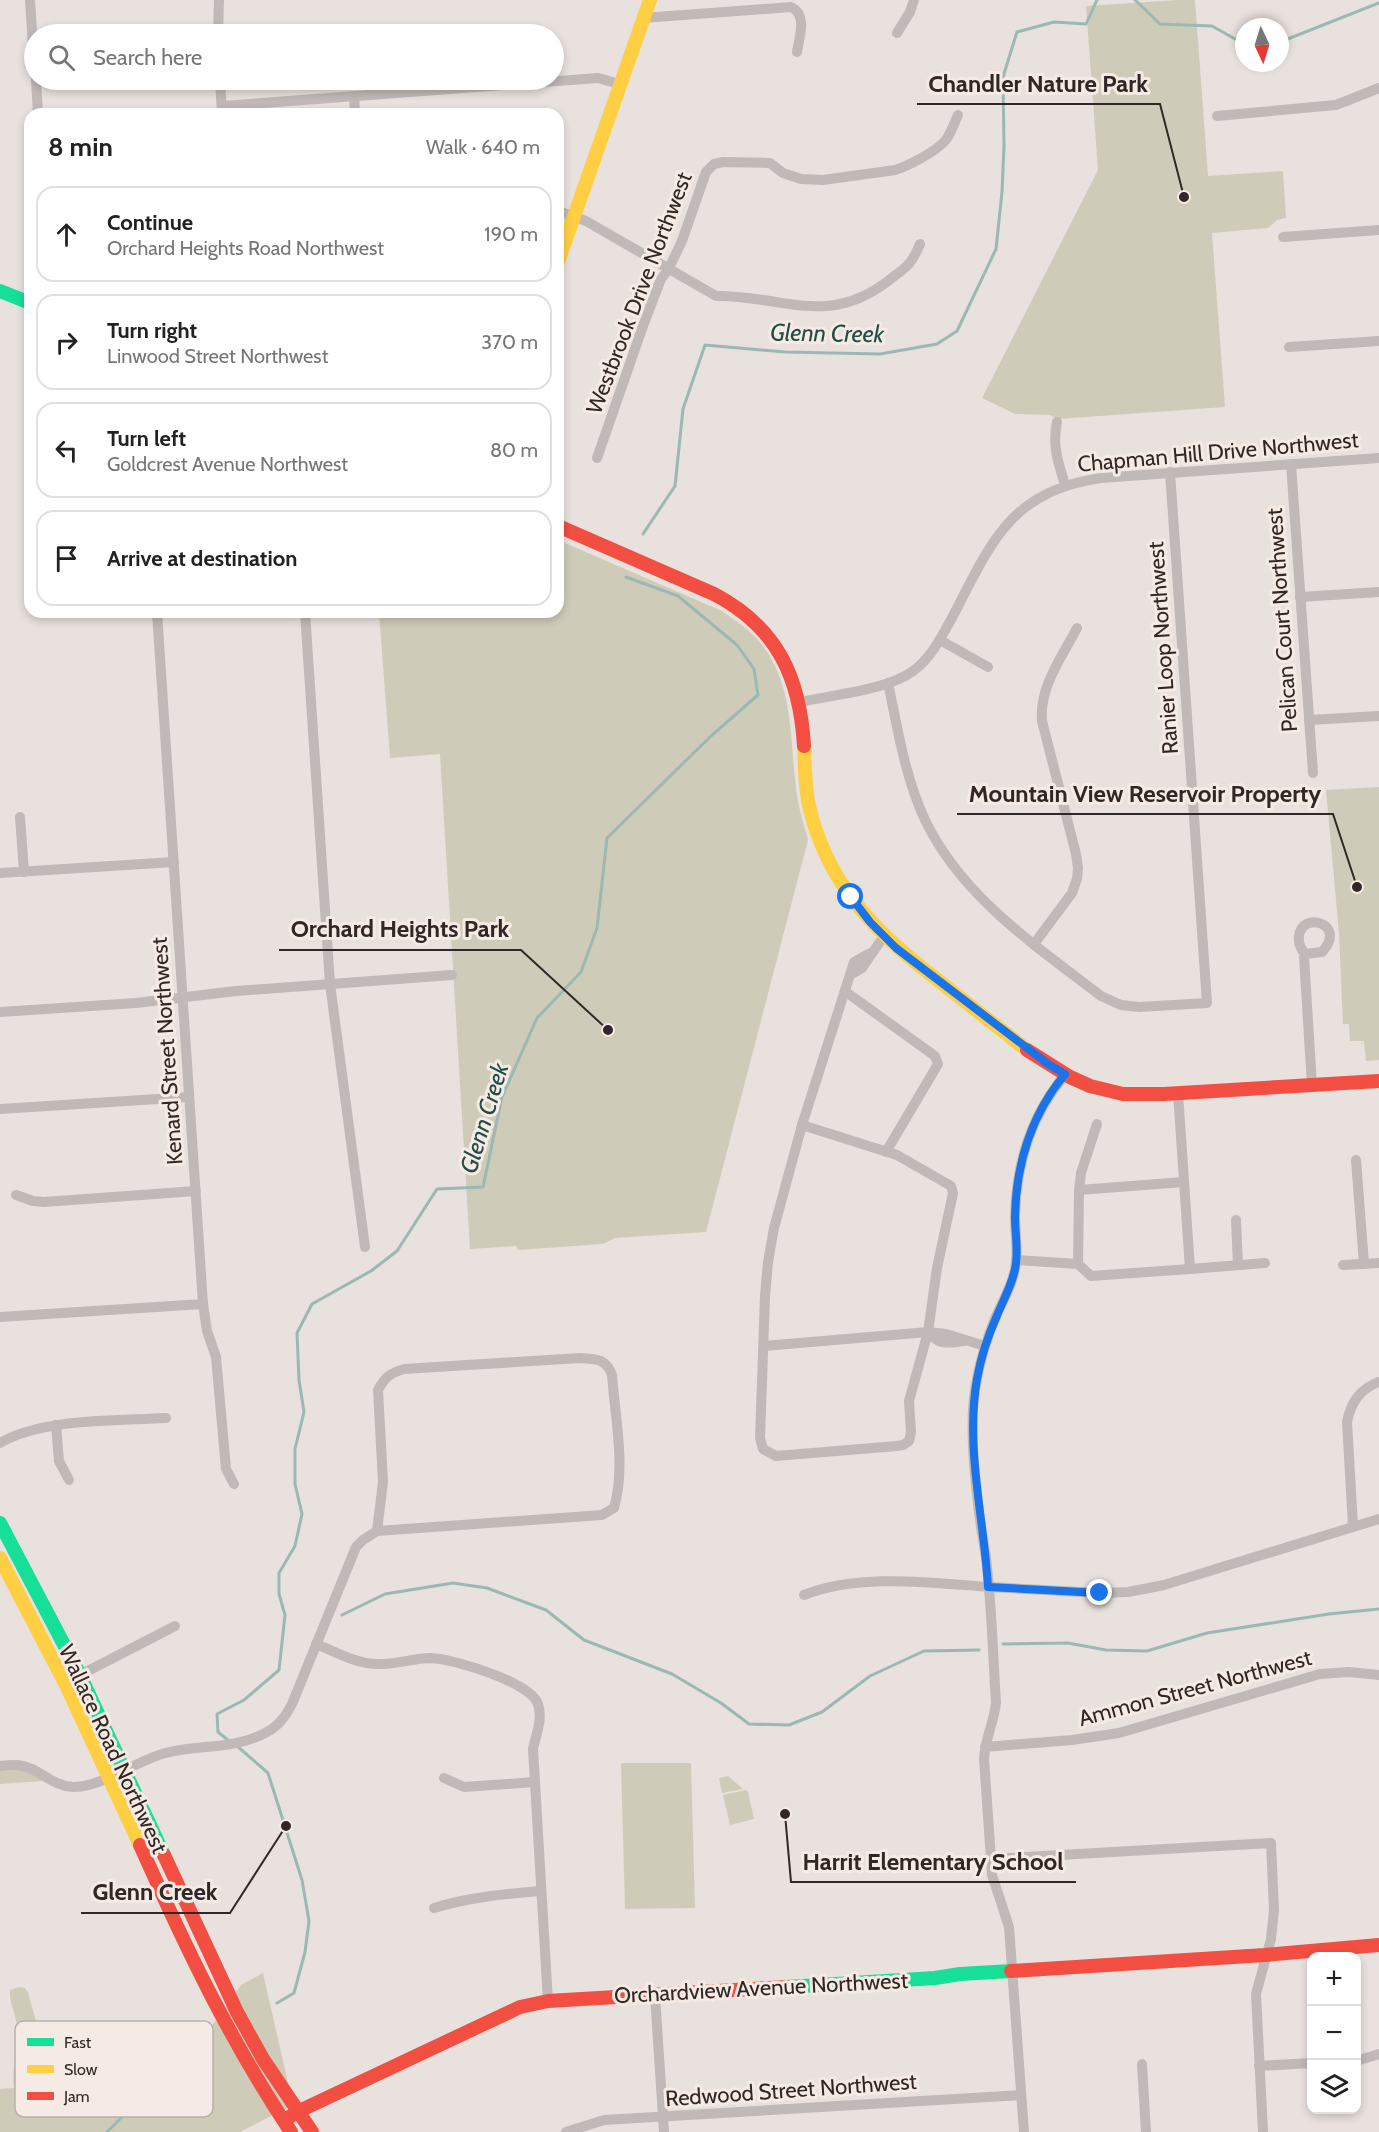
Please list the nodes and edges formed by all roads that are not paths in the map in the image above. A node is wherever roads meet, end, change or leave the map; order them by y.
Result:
1 (30, 0) edge
2 (219, 0) edge
3 (650, 0) edge
4 (914, 0) edge
5 (643, 18) junction
6 (32, 24) edge
7 (218, 24) edge
8 (897, 33) dead end
9 (797, 52) dead end
10 (564, 81) edge
11 (619, 84) junction
12 (1379, 88) edge
13 (37, 90) edge
14 (221, 90) edge
15 (435, 90) edge
16 (354, 96) junction
17 (38, 108) edge
18 (222, 108) edge
19 (241, 108) edge
20 (355, 108) edge
21 (958, 115) dead end
22 (1217, 116) dead end
23 (564, 213) edge
24 (574, 217) junction
25 (1379, 230) edge
26 (1283, 237) dead end
27 (564, 244) edge
28 (920, 244) dead end
29 (668, 270) junction
30 (0, 291) edge
31 (24, 301) edge
32 (1379, 341) edge
33 (1289, 347) dead end
34 (1058, 422) dead end
35 (597, 458) dead end
36 (1379, 458) edge
37 (1290, 464) junction
38 (1170, 472) junction
39 (1065, 485) junction
40 (564, 529) edge
41 (1379, 592) edge
42 (1300, 597) junction
43 (157, 618) edge
44 (305, 618) edge
45 (1077, 628) dead end
46 (940, 640) junction
47 (988, 667) dead end
48 (888, 683) junction
49 (800, 702) junction
50 (1379, 716) edge
51 (1309, 720) junction
52 (1313, 773) dead end
53 (20, 817) dead end
54 (174, 862) junction
55 (24, 872) junction
56 (0, 873) edge
57 (884, 936) junction
58 (1034, 944) junction
59 (1305, 954) dead end
60 (452, 975) dead end
61 (330, 984) junction
62 (846, 992) junction
63 (183, 996) junction
64 (0, 1012) edge
65 (1065, 1074) junction
66 (1379, 1081) edge
67 (1312, 1085) junction
68 (1178, 1093) junction
69 (189, 1097) junction
70 (0, 1100) edge
71 (0, 1109) edge
72 (1097, 1124) dead end
73 (802, 1125) junction
74 (886, 1152) junction
75 (1356, 1160) dead end
76 (1184, 1182) junction
77 (1079, 1190) junction
78 (196, 1191) junction
79 (16, 1195) dead end
80 (1236, 1220) dead end
81 (365, 1247) dead end
82 (1016, 1260) junction
83 (1265, 1263) dead end
84 (1379, 1263) edge
85 (1078, 1264) junction
86 (1364, 1264) junction
87 (1238, 1265) junction
88 (1343, 1265) dead end
89 (1190, 1269) junction
90 (203, 1304) junction
91 (0, 1317) edge
92 (928, 1332) junction
93 (764, 1346) junction
94 (985, 1346) junction
95 (1379, 1382) edge
96 (166, 1418) dead end
97 (56, 1425) junction
98 (0, 1443) edge
99 (69, 1480) dead end
100 (234, 1484) dead end
101 (1379, 1518) edge
102 (0, 1523) edge
103 (1353, 1526) junction
104 (377, 1530) junction
105 (0, 1558) edge
106 (988, 1587) junction
107 (804, 1595) dead end
108 (175, 1626) dead end
109 (316, 1644) junction
110 (80, 1675) junction
111 (1379, 1676) edge
112 (985, 1747) junction
113 (0, 1766) edge
114 (125, 1770) junction
115 (109, 1777) junction
116 (444, 1778) dead end
117 (535, 1782) junction
118 (991, 1860) junction
119 (541, 1891) junction
120 (434, 1908) dead end
121 (1379, 1945) edge
122 (1265, 1955) junction
123 (1012, 1971) junction
124 (655, 1995) junction
125 (548, 2001) junction
126 (1379, 2054) edge
127 (1359, 2060) edge
128 (1307, 2063) edge
129 (1142, 2064) dead end
130 (1259, 2066) junction
131 (1021, 2095) junction
132 (297, 2112) junction
133 (663, 2118) junction
134 (287, 2126) edge
135 (312, 2132) edge
136 (566, 2132) edge
137 (664, 2132) edge
138 (1024, 2132) edge
139 (1146, 2132) edge
140 (1263, 2132) edge

1 - 6 street
2 - 7 street
3 - 5 main road
4 - 8 street
5 - 9 street
5 - 11 main road
10 - 11 street
11 - 24 main road
12 - 22 street
13 - 17 street
14 - 18 street
15 - 16 street
16 - 19 street
16 - 20 street
21 - 29 street, Westbrook Drive Northwest
23 - 24 street
24 - 27 main road
24 - 29 street
25 - 26 street
28 - 29 street
29 - 35 street, Westbrook Drive Northwest
30 - 31 main road
32 - 33 street
34 - 39 street
36 - 37 street, Chapman Hill Drive Northwest
37 - 38 street, Chapman Hill Drive Northwest
37 - 42 street, Pelican Court Northwest
38 - 39 street, Chapman Hill Drive Northwest
38 - 58 street, Ranier Loop Northwest
39 - 46 street, Chapman Hill Drive Northwest
40 - 49 main road
41 - 42 street
42 - 51 street, Pelican Court Northwest
43 - 54 street, Kenard Street Northwest
44 - 61 street
45 - 58 street
46 - 47 street
46 - 48 street, Chapman Hill Drive Northwest
48 - 49 street, Chapman Hill Drive Northwest
48 - 58 street, Ranier Loop Northwest
49 - 57 main road
50 - 51 street
51 - 52 street, Pelican Court Northwest
53 - 55 street
54 - 55 street
54 - 63 street, Kenard Street Northwest
55 - 56 street
57 - 62 street
57 - 65 main road
59 - 67 street
60 - 61 street
61 - 63 street
61 - 81 street
62 - 73 street
62 - 74 street
63 - 64 street
63 - 69 street, Kenard Street Northwest
65 - 68 main road
65 - 82 street
66 - 67 main road
67 - 68 main road
68 - 76 street
69 - 71 street
69 - 78 street, Kenard Street Northwest
70 - 71 street
72 - 77 street
73 - 74 street
73 - 93 street
74 - 92 street
75 - 86 street
76 - 77 street
76 - 89 street
77 - 85 street
78 - 79 street
78 - 90 street, Kenard Street Northwest
80 - 87 street
82 - 85 street
82 - 94 street
83 - 87 street
84 - 86 street
85 - 89 street
86 - 88 street
87 - 89 street
90 - 91 street
90 - 100 street, Kenard Street Northwest
92 - 93 street
92 - 93 street
92 - 94 street
94 - 106 street
95 - 103 street
96 - 97 street
97 - 98 street
97 - 99 street
101 - 103 street
102 - 110 main road, Wallace Road Northwest
103 - 106 street
104 - 104 street
104 - 109 street
105 - 115 main road, Wallace Road Northwest
106 - 107 street
106 - 112 street
108 - 110 street
109 - 114 street
109 - 117 street
110 - 114 main road, Wallace Road Northwest
111 - 112 street, Ammon Street Northwest
112 - 118 street
113 - 115 street
114 - 115 street
114 - 132 main road, Wallace Road Northwest
115 - 134 main road, Wallace Road Northwest
116 - 117 street
117 - 119 street
118 - 122 street
118 - 123 street
119 - 120 street
119 - 125 street
121 - 122 main road, Orchardview Avenue Northwest
122 - 123 main road, Orchardview Avenue Northwest
122 - 130 street
123 - 124 main road, Orchardview Avenue Northwest
123 - 131 street
124 - 125 main road, Orchardview Avenue Northwest
124 - 133 street
125 - 132 main road, Orchardview Avenue Northwest
126 - 127 street
128 - 130 street
129 - 139 street
130 - 140 street
131 - 133 street, Redwood Street Northwest
131 - 138 street
132 - 134 main road, Orchardview Avenue Northwest
132 - 135 main road, Wallace Road Northwest
133 - 136 street, Redwood Street Northwest
133 - 137 street

